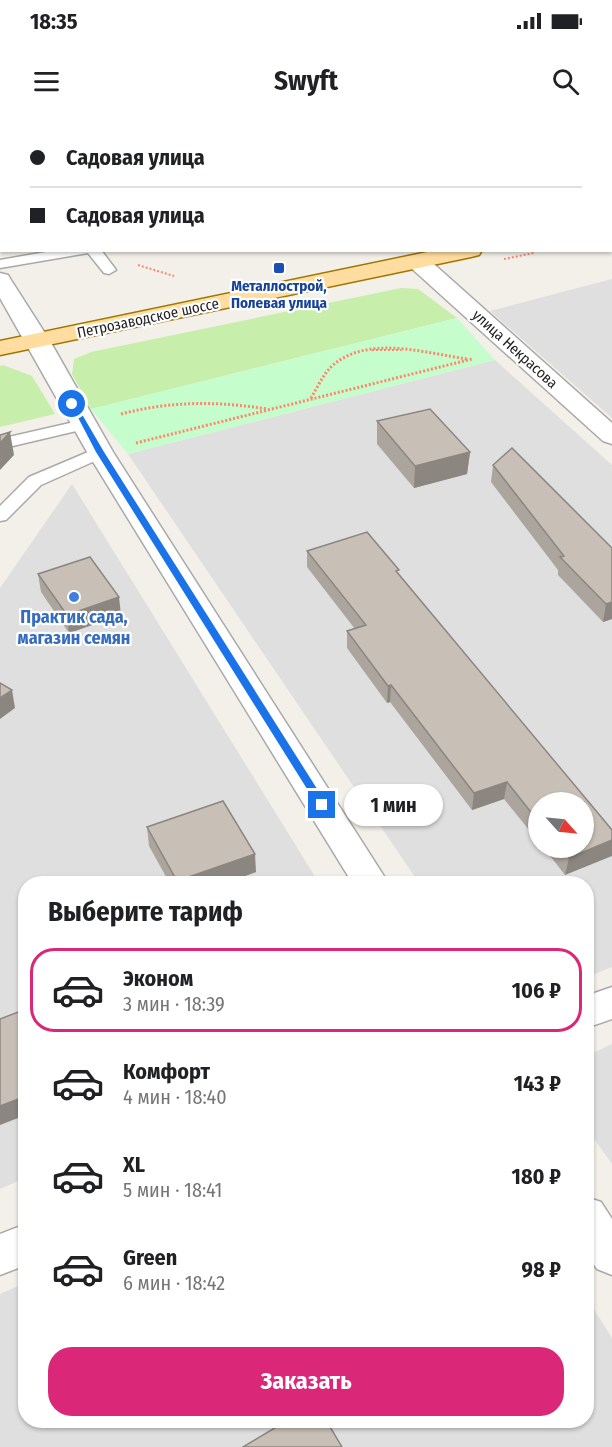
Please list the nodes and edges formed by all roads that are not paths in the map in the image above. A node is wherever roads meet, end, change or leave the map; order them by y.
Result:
1 (73, 252) edge
2 (95, 252) edge
3 (462, 252) edge
4 (417, 262) junction
5 (0, 264) edge
6 (109, 270) dead end
7 (0, 279) edge
8 (38, 341) junction
9 (0, 348) edge
10 (83, 425) junction
11 (612, 436) edge
12 (0, 444) edge
13 (100, 452) junction
14 (0, 516) edge
15 (367, 876) edge
16 (612, 1002) edge
17 (594, 1010) edge
18 (594, 1228) edge
19 (18, 1247) edge
20 (0, 1255) edge
21 (612, 1255) edge

1 - 5 lane
2 - 6 lane
3 - 4 main road, Петрозаводское шоссе
4 - 8 main road, Петрозаводское шоссе
4 - 11 street, улица Некрасова
7 - 8 street
8 - 9 main road, Петрозаводское шоссе
8 - 10 street
10 - 12 lane
10 - 13 street
13 - 14 lane
13 - 15 street
16 - 17 street
18 - 21 street
19 - 20 street

